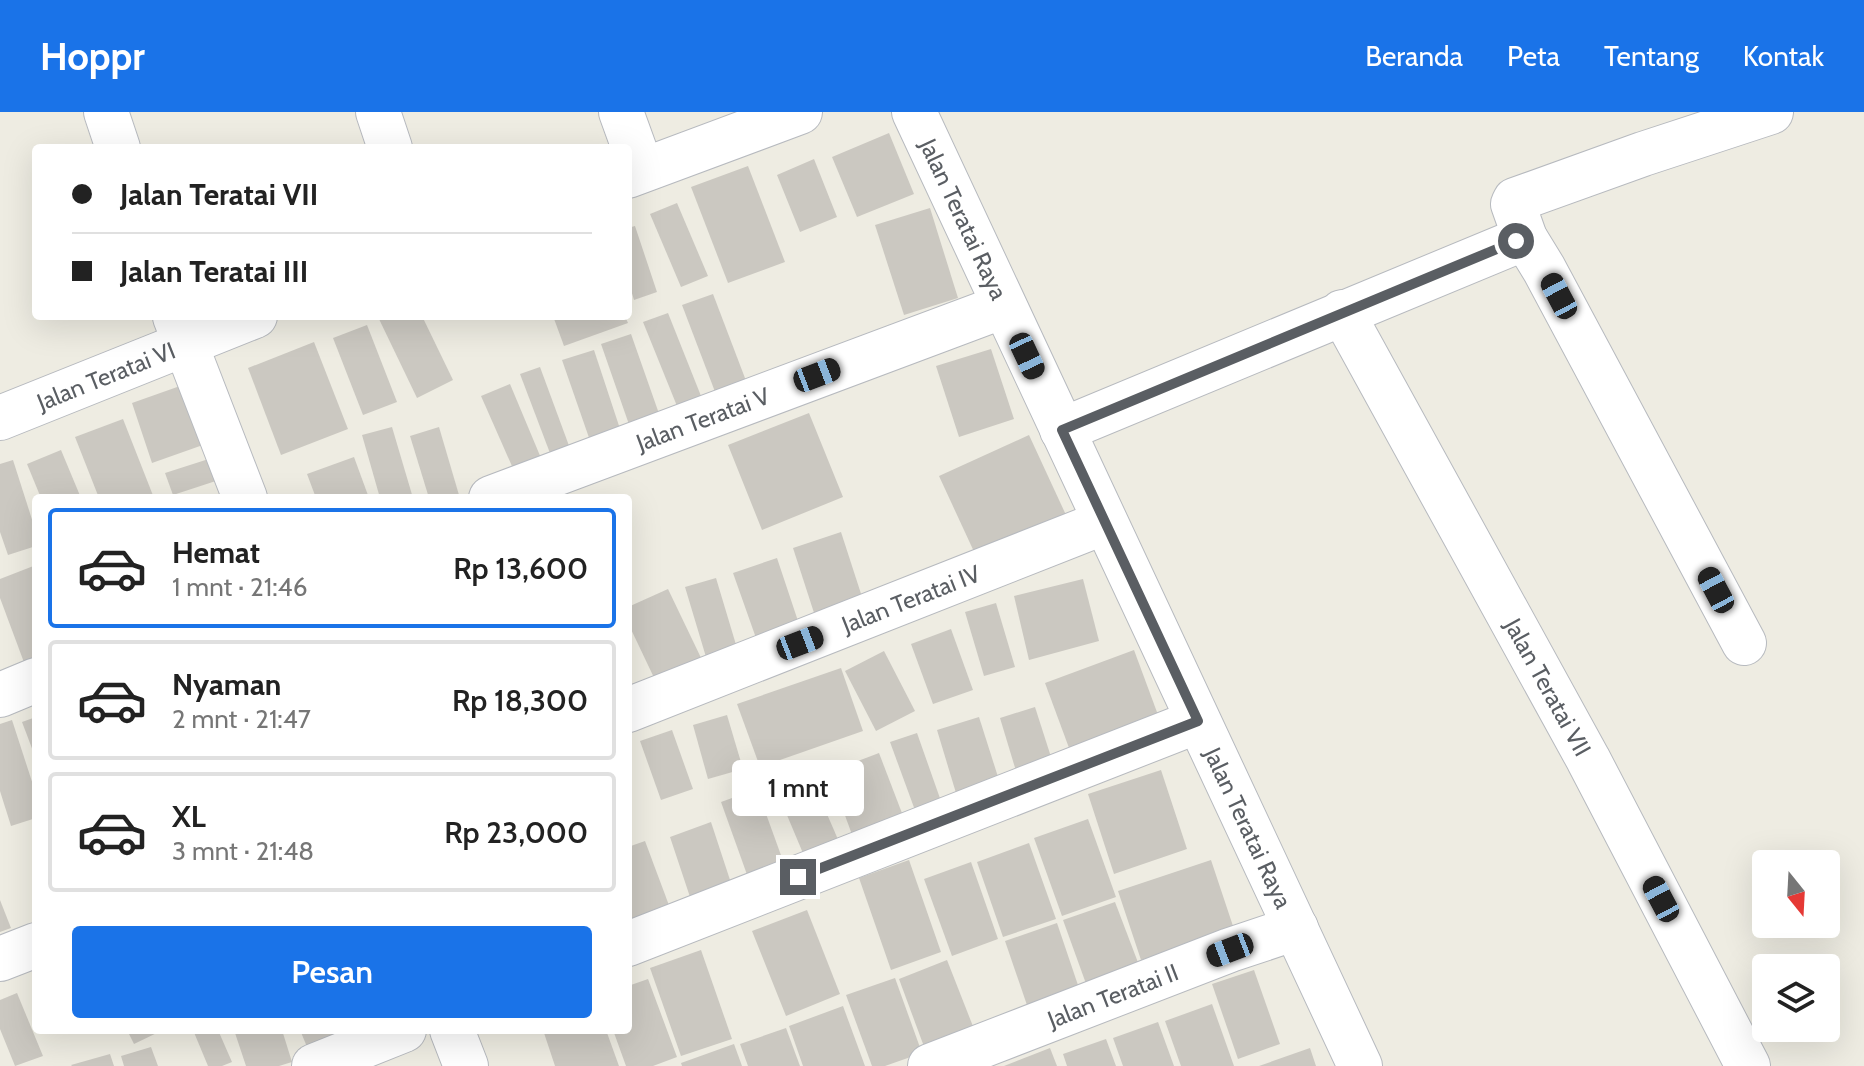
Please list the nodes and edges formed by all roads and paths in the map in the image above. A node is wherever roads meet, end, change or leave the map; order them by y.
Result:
1 (106, 112) edge
2 (378, 112) edge
3 (621, 112) edge
4 (800, 112) edge
5 (914, 112) edge
6 (1771, 112) edge
7 (117, 144) edge
8 (389, 144) edge
9 (628, 144) edge
10 (635, 173) edge
11 (1525, 238) junction
12 (1004, 306) junction
13 (1342, 312) junction
14 (233, 320) edge
15 (179, 330) edge
16 (0, 418) edge
17 (1062, 430) junction
18 (243, 494) edge
19 (502, 494) edge
20 (1105, 522) junction
21 (1744, 643) dead end
22 (32, 682) edge
23 (0, 695) edge
24 (632, 708) edge
25 (1198, 721) junction
26 (1296, 928) junction
27 (632, 942) edge
28 (32, 947) edge
29 (0, 959) edge
30 (394, 1034) edge
31 (454, 1034) edge
32 (314, 1066) edge
33 (466, 1066) edge
34 (930, 1066) edge
35 (1360, 1066) edge
36 (1748, 1066) edge

1 - 7 street
2 - 8 street
3 - 9 street
4 - 10 street
5 - 12 street, Jalan Teratai Raya
6 - 11 street
11 - 13 street
11 - 21 street
12 - 17 street, Jalan Teratai Raya
12 - 19 street, Jalan Teratai V
13 - 17 street
13 - 36 street, Jalan Teratai VII
14 - 15 street, Jalan Teratai VI
15 - 16 street, Jalan Teratai VI
15 - 18 street
17 - 20 street, Jalan Teratai Raya
20 - 24 street, Jalan Teratai IV
20 - 25 street, Jalan Teratai Raya
22 - 23 street
25 - 26 street, Jalan Teratai Raya
25 - 27 street
26 - 34 street, Jalan Teratai II
26 - 35 street, Jalan Teratai Raya
28 - 29 street
30 - 32 street
31 - 33 street

